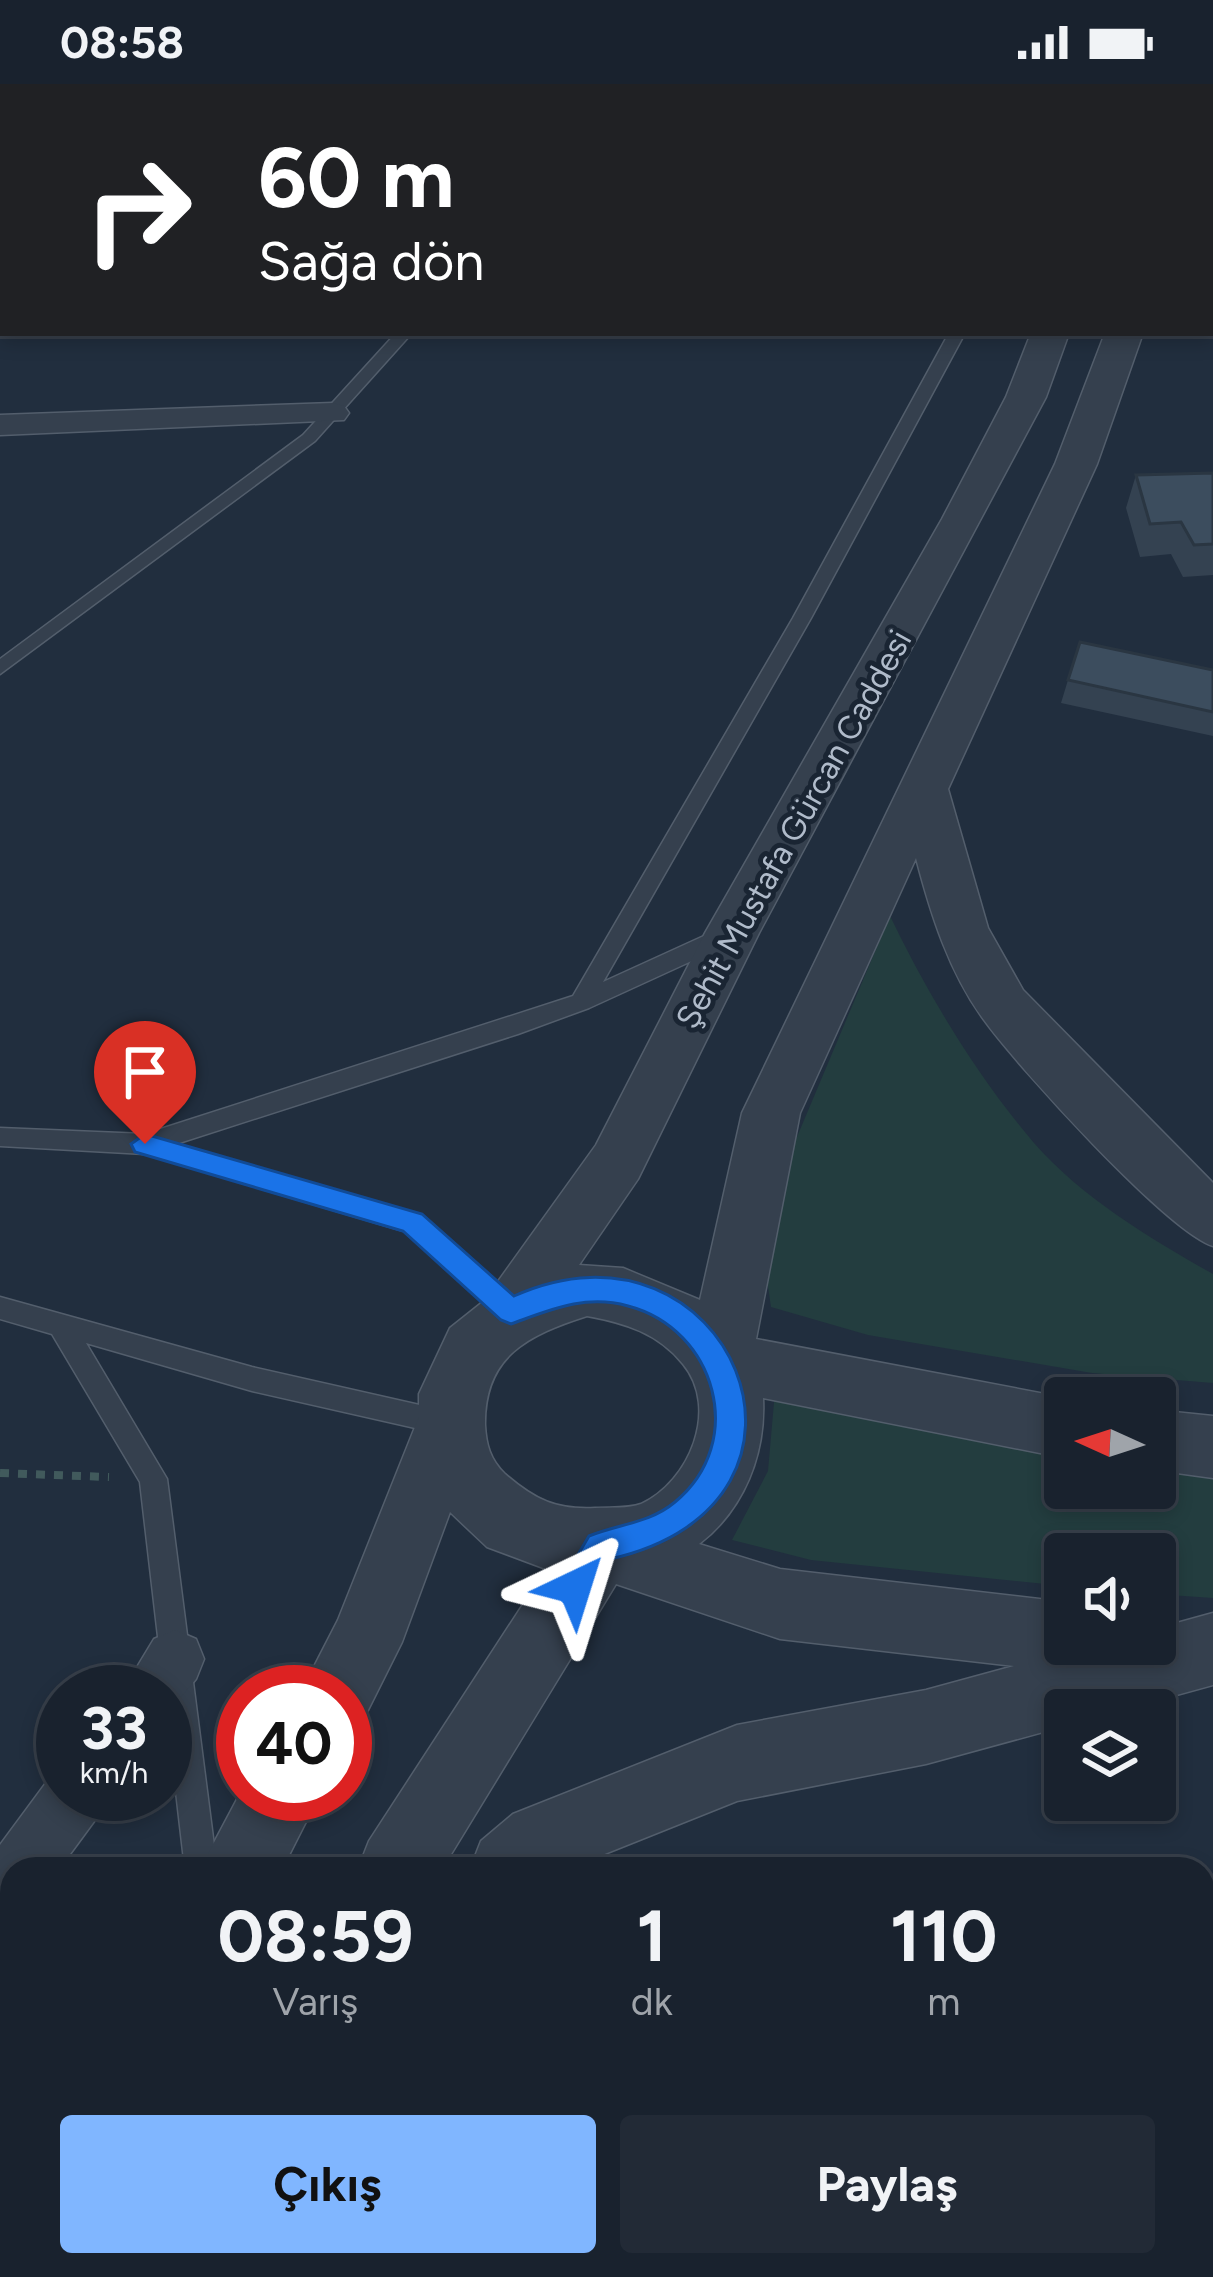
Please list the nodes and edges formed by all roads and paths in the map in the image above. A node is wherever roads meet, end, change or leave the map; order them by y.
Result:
1 (401, 336) edge
2 (955, 336) edge
3 (1049, 336) edge
4 (1123, 336) edge
5 (332, 413) junction
6 (0, 424) edge
7 (0, 668) edge
8 (922, 784) junction
9 (732, 933) junction
10 (581, 1002) junction
11 (0, 1136) edge
12 (145, 1144) junction
13 (1212, 1219) edge
14 (0, 1308) edge
15 (511, 1311) junction
16 (60, 1324) junction
17 (719, 1361) junction
18 (448, 1424) junction
19 (1044, 1424) edge
20 (1176, 1443) edge
21 (1213, 1447) edge
22 (0, 1474) edge
23 (153, 1479) junction
24 (601, 1546) junction
25 (1044, 1635) edge
26 (1176, 1646) edge
27 (1213, 1648) edge
28 (162, 1665) edge
29 (353, 1665) edge
30 (56, 1821) edge
31 (192, 1821) edge
32 (266, 1821) edge
33 (30, 1857) edge
34 (199, 1857) edge
35 (245, 1857) edge
36 (405, 1857) edge
37 (522, 1857) edge

1 - 5 lane
2 - 10 lane
3 - 9 street, Şehit Mustafa Gürcan Caddesi
4 - 8 street
5 - 6 street
5 - 7 lane
8 - 13 street
8 - 17 street
9 - 10 lane
9 - 15 street, Şehit Mustafa Gürcan Caddesi
10 - 12 lane
11 - 12 lane
12 - 15 lane
14 - 16 lane
15 - 17 street
15 - 18 street
16 - 18 lane
16 - 23 lane
17 - 19 street
17 - 24 street
18 - 24 street
18 - 29 street
20 - 21 street
22 - 23 path
23 - 28 lane
24 - 25 street
24 - 36 street
26 - 27 street
27 - 37 street
30 - 33 street
31 - 34 lane
32 - 35 street

